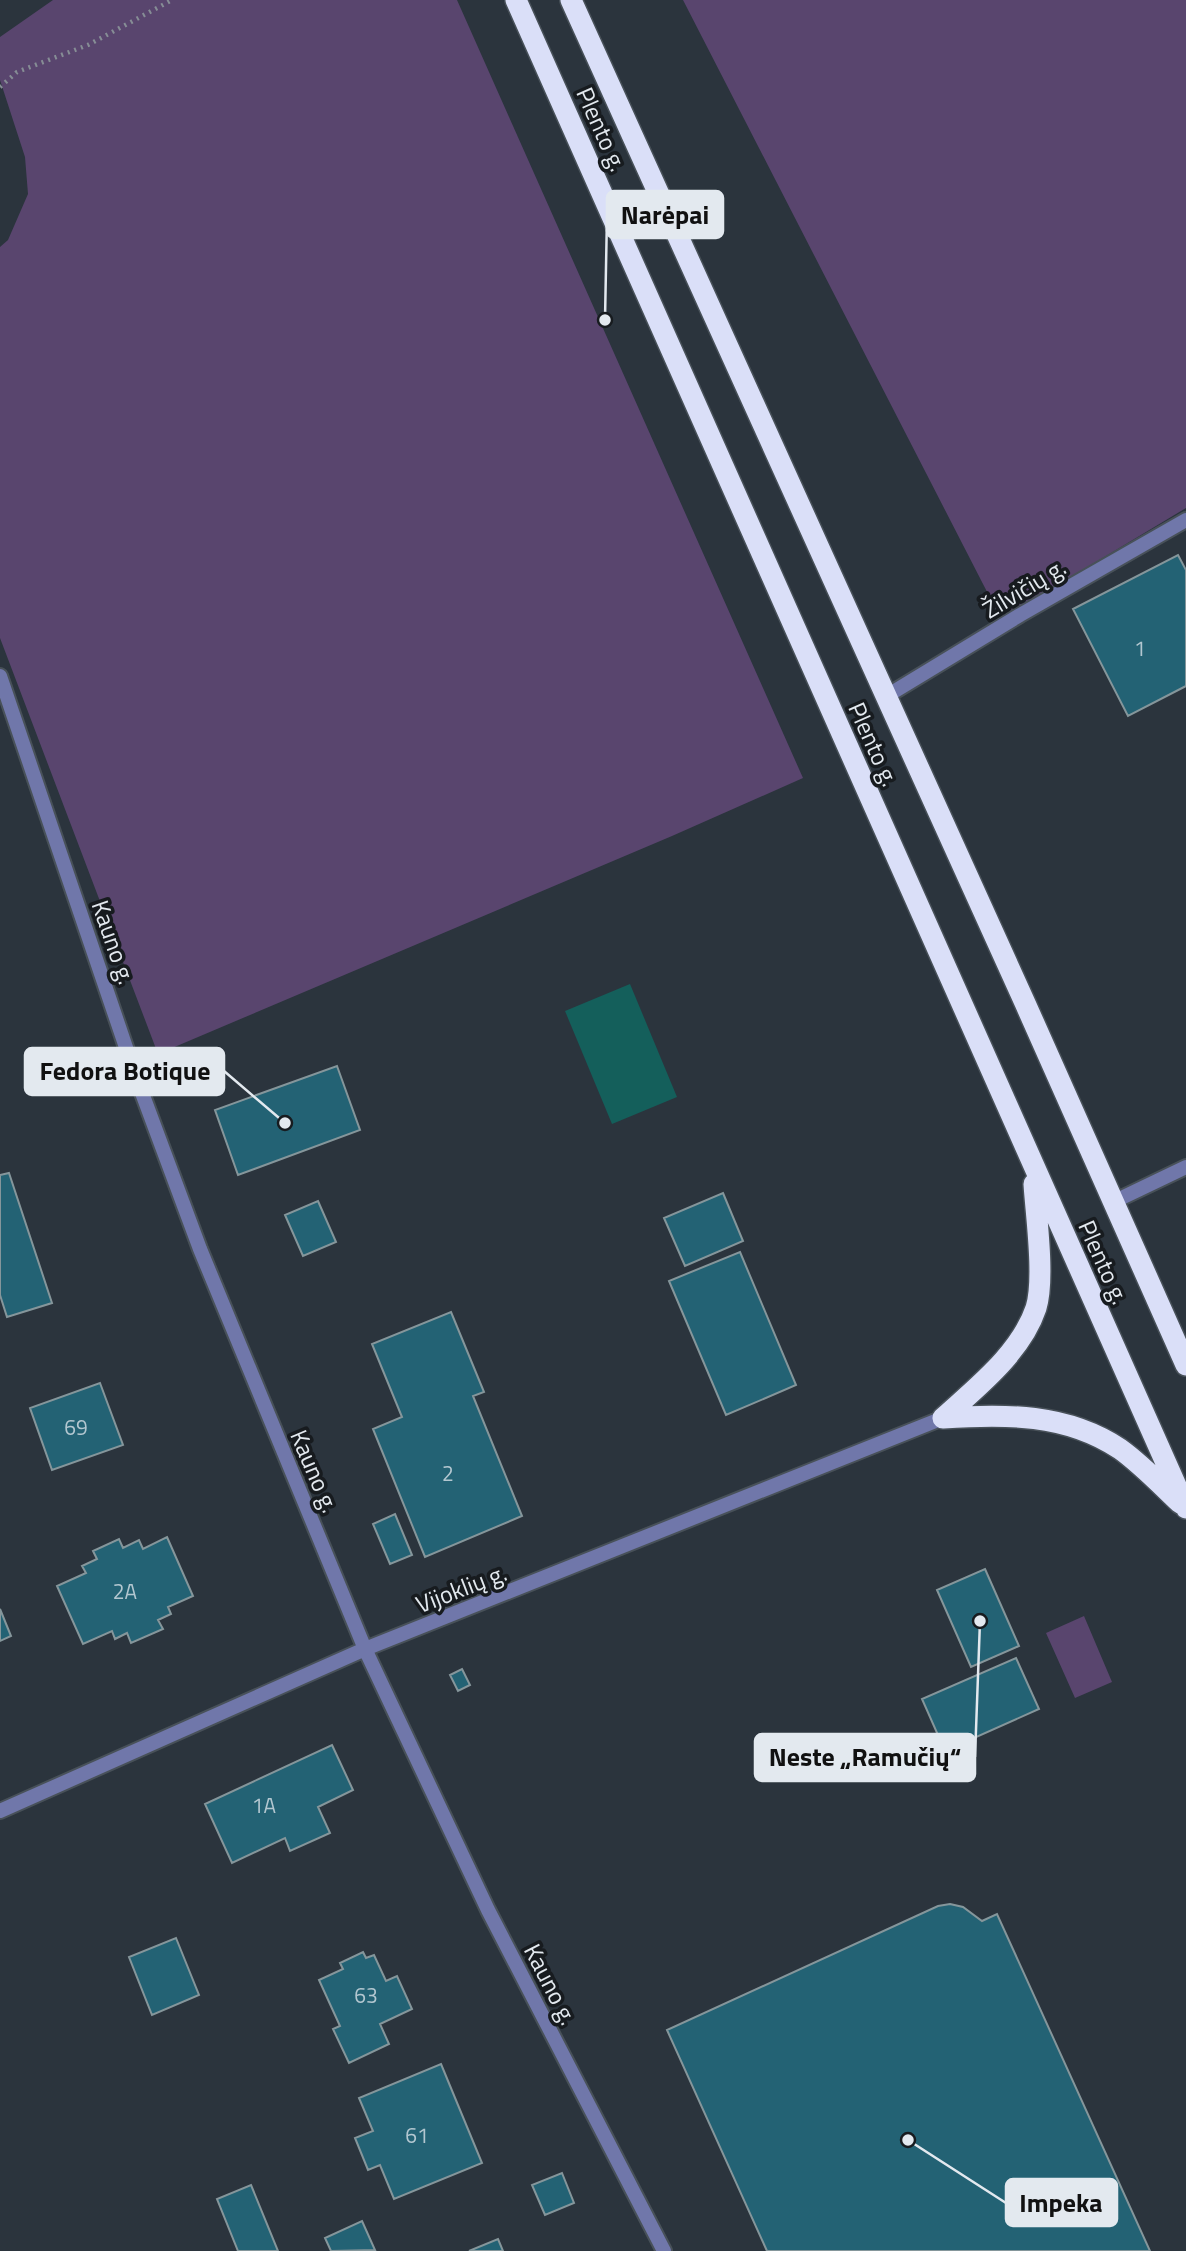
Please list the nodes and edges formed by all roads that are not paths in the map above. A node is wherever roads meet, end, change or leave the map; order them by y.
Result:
1 (516, 0) edge
2 (571, 0) edge
3 (1186, 520) edge
4 (0, 676) edge
5 (885, 697) junction
6 (1186, 1167) edge
7 (1033, 1168) junction
8 (1114, 1202) junction
9 (1186, 1365) edge
10 (943, 1418) junction
11 (1186, 1508) edge
12 (365, 1649) junction
13 (0, 1811) edge
14 (664, 2251) edge

1 - 7 highway, Plento g.
2 - 5 highway, Plento g.
3 - 5 street, Žilvičių g.
4 - 12 street, Kauno g.
5 - 8 highway, Plento g.
6 - 8 street
7 - 10 highway
7 - 11 highway, Plento g.
8 - 9 highway, Plento g.
10 - 11 highway
10 - 12 street, Vijoklių g.
12 - 13 street, Vijoklių g.
12 - 14 street, Kauno g.

